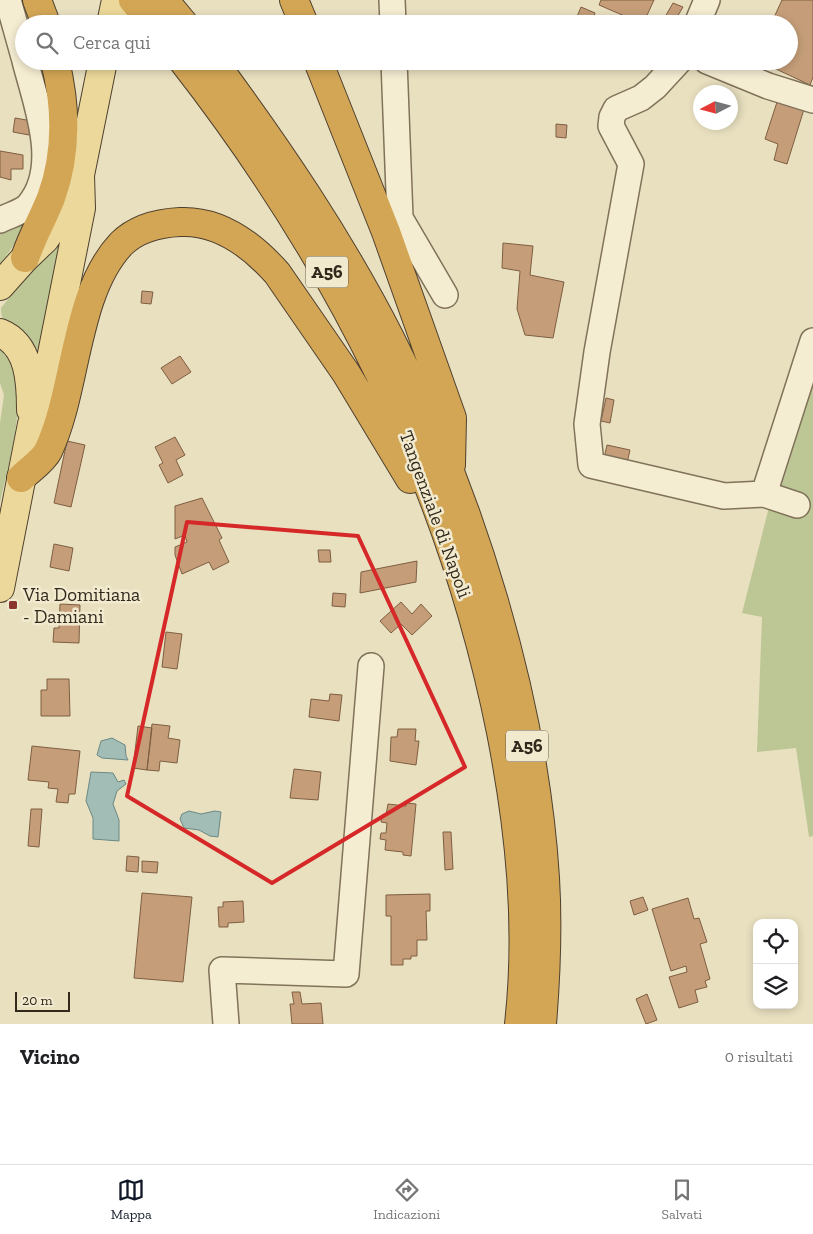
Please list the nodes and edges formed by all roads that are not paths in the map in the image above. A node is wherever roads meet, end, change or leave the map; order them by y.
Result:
1 (8, 0) edge
2 (37, 0) edge
3 (116, 0) edge
4 (133, 0) edge
5 (294, 0) edge
6 (392, 0) edge
7 (706, 0) edge
8 (43, 15) edge
9 (113, 15) edge
10 (169, 15) edge
11 (300, 15) edge
12 (393, 15) edge
13 (701, 15) edge
14 (15, 25) edge
15 (27, 70) edge
16 (56, 70) edge
17 (101, 70) edge
18 (190, 70) edge
19 (218, 70) edge
20 (322, 70) edge
21 (394, 70) edge
22 (671, 70) edge
23 (729, 70) edge
24 (813, 100) edge
25 (80, 176) junction
26 (0, 220) edge
27 (24, 258) junction
28 (0, 286) edge
29 (445, 295) dead end
30 (0, 333) edge
31 (813, 341) edge
32 (32, 424) junction
33 (451, 477) junction
34 (21, 478) junction
35 (764, 494) junction
36 (436, 502) junction
37 (797, 506) dead end
38 (6, 527) edge
39 (0, 588) edge
40 (371, 666) dead end
41 (226, 1024) edge
42 (519, 1024) edge
43 (542, 1024) edge

1 - 14 street
2 - 8 highway
3 - 9 main road
4 - 10 highway
5 - 11 highway
6 - 12 street
7 - 13 street
15 - 26 street
16 - 27 highway
17 - 25 main road
18 - 36 highway, Tangenziale di Napoli / A56
19 - 33 highway, Tangenziale di Napoli / A56
20 - 33 highway
21 - 29 street
22 - 35 street
23 - 24 street
25 - 27 main road
25 - 32 main road
27 - 28 main road
30 - 32 main road
31 - 35 street
32 - 34 main road
33 - 43 highway, Tangenziale di Napoli / A56
34 - 36 highway
34 - 38 main road
35 - 37 street
36 - 42 highway, Tangenziale di Napoli / A56
38 - 39 main road
40 - 41 street

